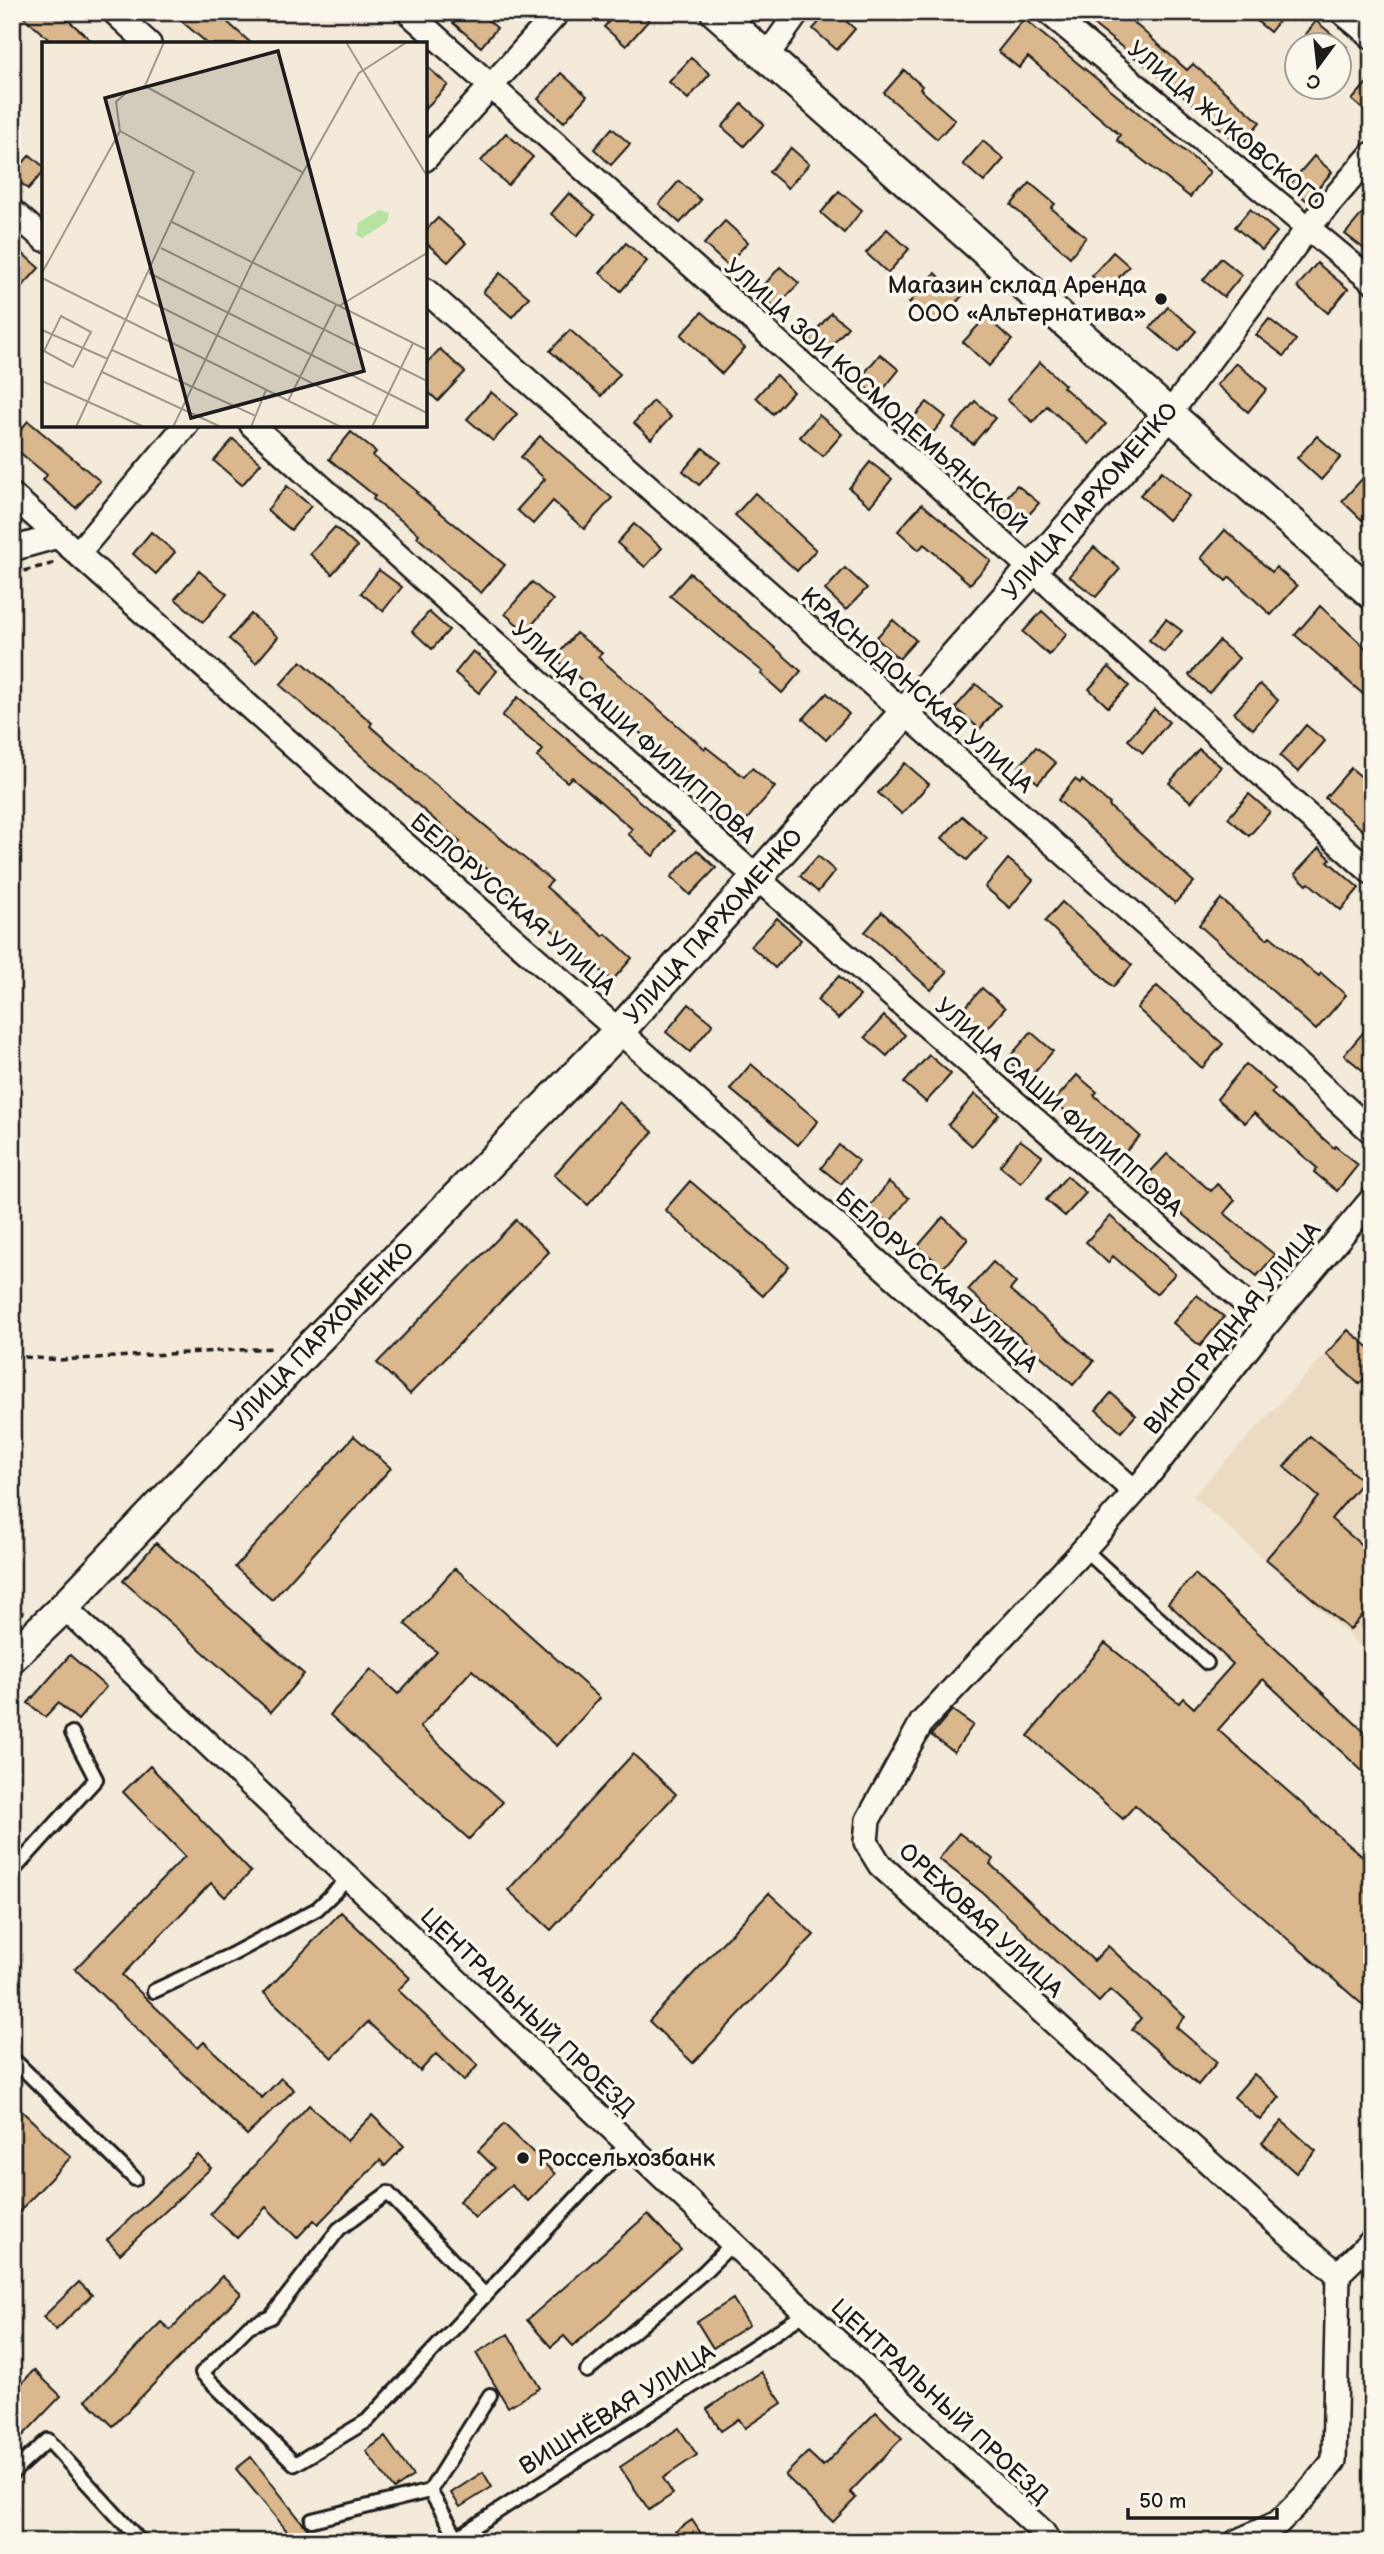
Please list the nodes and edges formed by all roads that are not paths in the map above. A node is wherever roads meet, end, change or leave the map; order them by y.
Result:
1 (114, 12) edge
2 (408, 12) edge
3 (558, 12) edge
4 (716, 12) edge
5 (798, 12) edge
6 (1048, 12) edge
7 (1342, 12) edge
8 (1372, 37) edge
9 (147, 42) edge
10 (766, 57) junction
11 (491, 87) junction
12 (1372, 154) edge
13 (427, 157) edge
14 (12, 211) edge
15 (1308, 228) junction
16 (42, 237) edge
17 (1372, 281) edge
18 (427, 292) edge
19 (1170, 413) junction
20 (184, 427) edge
21 (254, 427) edge
22 (12, 495) edge
23 (58, 536) junction
24 (12, 550) edge
25 (79, 555) junction
26 (1031, 570) junction
27 (1372, 594) edge
28 (904, 714) junction
29 (1372, 873) edge
30 (757, 878) junction
31 (619, 1031) junction
32 (1372, 1132) edge
33 (1368, 1211) edge
34 (1268, 1323) junction
35 (1135, 1492) junction
36 (1084, 1549) junction
37 (64, 1607) junction
38 (12, 1657) edge
39 (1207, 1663) dead end
40 (72, 1733) dead end
41 (12, 1872) edge
42 (349, 1878) junction
43 (154, 1991) dead end
44 (12, 2058) edge
45 (628, 2143) junction
46 (135, 2179) dead end
47 (1372, 2241) edge
48 (733, 2243) junction
49 (1338, 2274) junction
50 (484, 2294) junction
51 (806, 2313) junction
52 (587, 2371) dead end
53 (490, 2395) dead end
54 (12, 2473) edge
55 (430, 2491) junction
56 (312, 2520) dead end
57 (454, 2539) edge
58 (141, 2542) edge
59 (1048, 2542) edge
60 (1236, 2542) edge

1 - 9 street
2 - 11 street, УЛИЦА ЗОИ КОСМОДЕМЬЯНСКОЙ
3 - 11 street
4 - 10 street
5 - 10 street
6 - 15 street, УЛИЦА ЖУКОВСКОГО
7 - 8 street
10 - 19 street
11 - 13 street
11 - 26 street, УЛИЦА ЗОИ КОСМОДЕМЬЯНСКОЙ
12 - 15 street, УЛИЦА ПАРХОМЕНКО
14 - 16 street
15 - 17 street, УЛИЦА ЖУКОВСКОГО
15 - 19 street, УЛИЦА ПАРХОМЕНКО
18 - 28 street, КРАСНОДОНСКАЯ УЛИЦА
19 - 26 street, УЛИЦА ПАРХОМЕНКО
19 - 27 street
20 - 25 street
21 - 30 street, УЛИЦА САШИ ФИЛИППОВА
22 - 23 street, БЕЛОРУССКАЯ УЛИЦА
23 - 24 street
23 - 25 street, БЕЛОРУССКАЯ УЛИЦА
25 - 31 street, БЕЛОРУССКАЯ УЛИЦА
26 - 28 street, УЛИЦА ПАРХОМЕНКО
26 - 29 street, УЛИЦА ЗОИ КОСМОДЕМЬЯНСКОЙ
28 - 30 street, УЛИЦА ПАРХОМЕНКО
28 - 32 street, КРАСНОДОНСКАЯ УЛИЦА
30 - 31 street, УЛИЦА ПАРХОМЕНКО
30 - 34 street, УЛИЦА САШИ ФИЛИППОВА
31 - 35 street, БЕЛОРУССКАЯ УЛИЦА
31 - 37 street, УЛИЦА ПАРХОМЕНКО
33 - 34 street, ВИНОГРАДНАЯ УЛИЦА
34 - 35 street, ВИНОГРАДНАЯ УЛИЦА
35 - 36 street, ОРЕХОВАЯ УЛИЦА
36 - 39 lane
36 - 49 street, ОРЕХОВАЯ УЛИЦА
37 - 38 street, УЛИЦА ПАРХОМЕНКО
37 - 42 street, ЦЕНТРАЛЬНЫЙ ПРОЕЗД
40 - 41 lane
42 - 43 lane
42 - 45 street, ЦЕНТРАЛЬНЫЙ ПРОЕЗД
44 - 46 lane
45 - 48 street, ЦЕНТРАЛЬНЫЙ ПРОЕЗД
45 - 50 lane
47 - 49 street
48 - 51 street, ЦЕНТРАЛЬНЫЙ ПРОЕЗД
48 - 52 lane
49 - 60 street
50 - 50 lane
51 - 57 lane, ВИШНЁВАЯ УЛИЦА
51 - 59 street, ЦЕНТРАЛЬНЫЙ ПРОЕЗД
53 - 55 lane
54 - 58 lane
55 - 56 lane
55 - 57 lane

